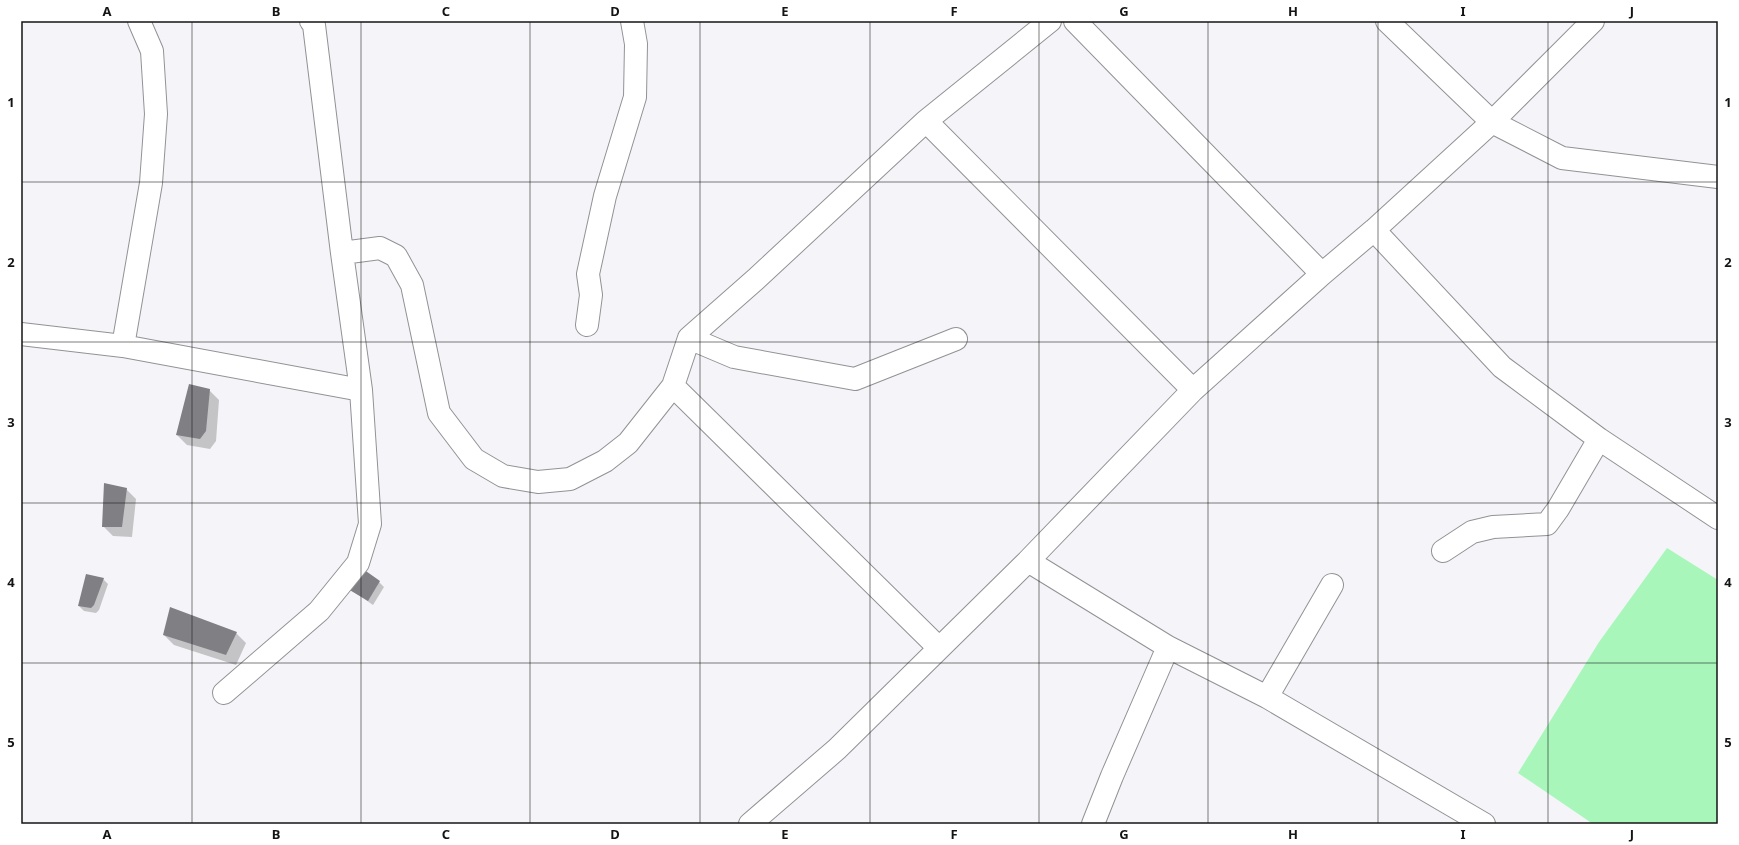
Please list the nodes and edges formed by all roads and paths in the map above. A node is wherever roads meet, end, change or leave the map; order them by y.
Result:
1 (139, 21) edge
2 (632, 21) edge
3 (1050, 21) edge
4 (1075, 21) edge
5 (1386, 21) edge
6 (1593, 21) edge
7 (315, 22) edge
8 (926, 121) junction
9 (1492, 122) junction
10 (1718, 177) edge
11 (1374, 230) junction
12 (342, 253) junction
13 (1322, 274) junction
14 (588, 325) dead end
15 (21, 334) edge
16 (689, 338) junction
17 (956, 338) dead end
18 (123, 346) junction
19 (673, 386) junction
20 (361, 390) junction
21 (1193, 390) junction
22 (1599, 438) junction
23 (1718, 518) edge
24 (1444, 551) dead end
25 (1028, 561) junction
26 (1332, 585) dead end
27 (939, 648) junction
28 (1168, 648) junction
29 (224, 693) dead end
30 (1268, 698) junction
31 (750, 824) edge
32 (1093, 824) edge
33 (1484, 824) edge

1 - 18 street
2 - 14 street
3 - 8 street
4 - 13 street
5 - 9 street
6 - 9 street
7 - 12 street
8 - 16 street
8 - 21 street
9 - 10 street
9 - 11 street
11 - 13 street
11 - 22 street
12 - 19 street
12 - 20 street
13 - 21 street
15 - 18 street
16 - 17 street
16 - 19 street
18 - 20 street
19 - 27 street
20 - 29 street
21 - 25 street
22 - 23 street
22 - 24 street
25 - 27 street
25 - 28 street
26 - 30 street
27 - 31 street
28 - 30 street
28 - 32 street
30 - 33 street

